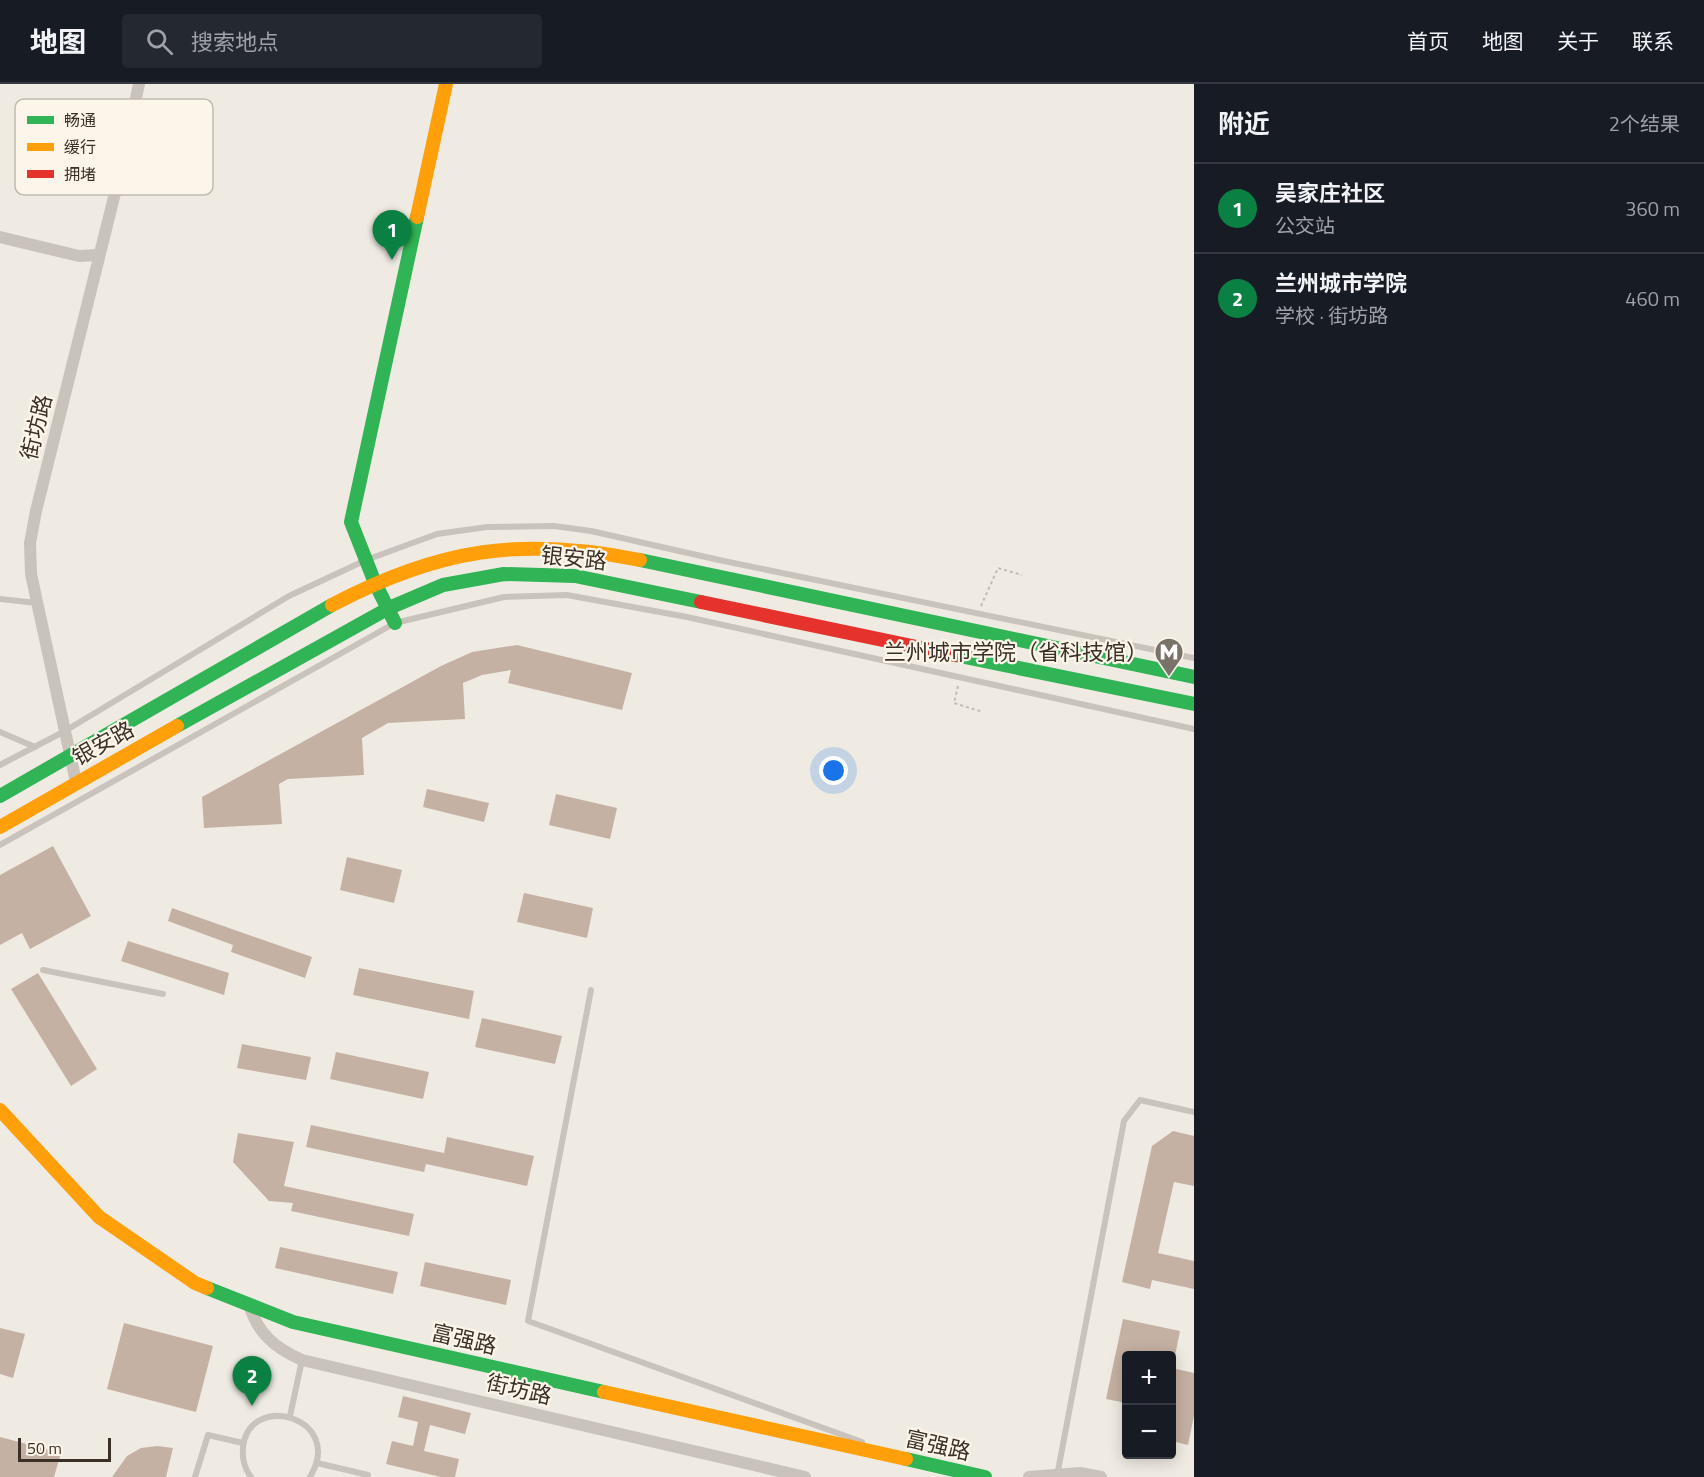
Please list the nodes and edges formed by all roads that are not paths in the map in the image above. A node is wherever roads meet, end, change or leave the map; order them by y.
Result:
1 (139, 84) edge
2 (446, 84) edge
3 (135, 99) edge
4 (113, 195) edge
5 (0, 237) edge
6 (99, 255) junction
7 (366, 560) junction
8 (375, 583) junction
9 (0, 599) edge
10 (37, 603) junction
11 (389, 608) junction
12 (395, 623) junction
13 (1194, 658) edge
14 (1194, 677) edge
15 (1194, 704) edge
16 (1194, 729) edge
17 (65, 731) junction
18 (0, 732) edge
19 (35, 747) junction
20 (70, 755) junction
21 (0, 765) edge
22 (76, 782) junction
23 (0, 796) edge
24 (0, 827) edge
25 (0, 845) edge
26 (42, 970) dead end
27 (591, 990) dead end
28 (163, 994) dead end
29 (0, 1110) edge
30 (1194, 1112) edge
31 (249, 1304) junction
32 (302, 1360) junction
33 (290, 1416) junction
34 (243, 1443) junction
35 (317, 1463) junction
36 (978, 1476) edge
37 (1057, 1476) edge
38 (195, 1477) edge
39 (251, 1477) edge
40 (310, 1477) edge
41 (368, 1477) edge
42 (805, 1477) edge
43 (1029, 1477) edge
44 (1101, 1477) edge

1 - 3 street, 街坊路
2 - 7 main road
4 - 6 street, 街坊路
5 - 6 street
6 - 10 street, 街坊路
7 - 8 main road
7 - 13 lane
7 - 17 lane
8 - 11 main road
8 - 14 main road, 银安路
8 - 20 main road, 银安路
9 - 10 lane
10 - 17 street, 街坊路
11 - 12 main road
11 - 15 main road, 银安路
11 - 22 main road, 银安路
12 - 16 lane
12 - 25 lane
17 - 19 lane
17 - 20 street, 街坊路
18 - 19 lane
19 - 21 lane
20 - 22 street, 街坊路
20 - 23 main road, 银安路
22 - 24 main road, 银安路
26 - 28 lane
27 - 36 lane
29 - 31 main road, 富强路
30 - 37 lane
31 - 32 street, 街坊路
31 - 36 main road, 富强路
32 - 33 lane
32 - 42 street, 街坊路
33 - 34 lane
33 - 35 lane
34 - 38 lane
34 - 39 lane
35 - 40 lane
35 - 41 lane
37 - 43 street
37 - 44 street

